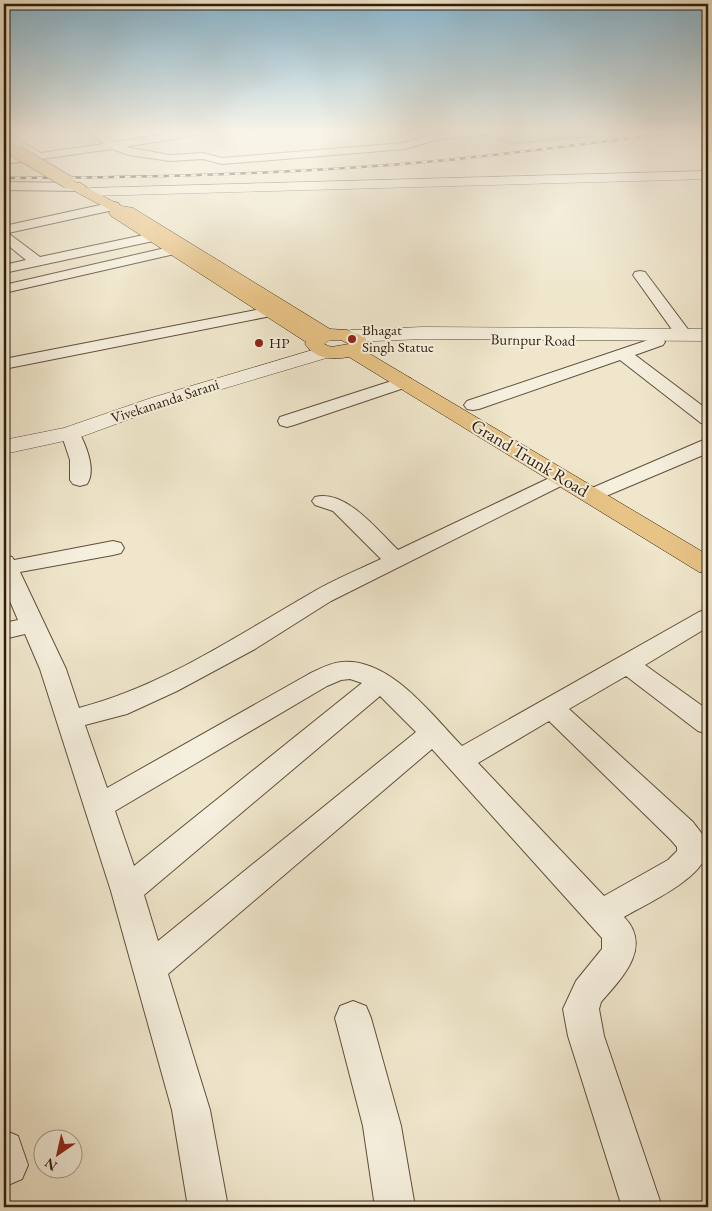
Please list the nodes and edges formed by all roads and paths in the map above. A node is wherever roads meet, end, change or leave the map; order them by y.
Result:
1 (80, 188) edge
2 (123, 188) edge
3 (281, 188) edge
4 (196, 190) junction
5 (119, 214) junction
6 (45, 222) junction
7 (4, 230) edge
8 (61, 232) dead end
9 (4, 236) edge
10 (153, 237) junction
11 (75, 242) dead end
12 (87, 250) junction
13 (174, 250) junction
14 (37, 262) junction
15 (4, 268) edge
16 (640, 275) dead end
17 (4, 289) edge
18 (272, 312) junction
19 (684, 335) junction
20 (708, 335) edge
21 (657, 342) junction
22 (321, 343) junction
23 (708, 343) edge
24 (354, 344) junction
25 (4, 347) edge
26 (624, 354) junction
27 (11, 363) edge
28 (404, 382) junction
29 (473, 405) dead end
30 (708, 419) edge
31 (287, 421) dead end
32 (4, 432) edge
33 (70, 433) junction
34 (708, 444) edge
35 (4, 447) edge
36 (562, 478) junction
37 (80, 480) dead end
38 (592, 495) junction
39 (322, 501) dead end
40 (113, 548) dead end
41 (395, 560) junction
42 (5, 565) edge
43 (708, 566) edge
44 (708, 617) edge
45 (18, 628) edge
46 (627, 664) junction
47 (380, 682) junction
48 (551, 708) junction
49 (69, 720) junction
50 (708, 724) edge
51 (433, 733) junction
52 (459, 761) junction
53 (98, 807) junction
54 (127, 890) junction
55 (600, 914) junction
56 (150, 968) junction
57 (353, 1018) dead end
58 (208, 1207) edge
59 (395, 1207) edge
60 (642, 1207) edge

1 - 5 main road
2 - 4 street
3 - 4 street
4 - 5 street
5 - 6 street
5 - 10 main road
5 - 22 main road
6 - 7 street
6 - 8 street
9 - 14 street
10 - 12 street
10 - 13 main road
11 - 12 street
12 - 14 street
13 - 17 street
13 - 18 main road
14 - 15 street
16 - 19 street
18 - 22 main road
18 - 27 street
19 - 20 street
19 - 24 street
21 - 23 street, Burnpur Road
21 - 24 street, Burnpur Road
21 - 26 street
22 - 24 main road
22 - 32 street, Vivekananda Sarani
22 - 33 street, Vivekananda Sarani
24 - 28 main road, Grand Trunk Road
25 - 27 street
26 - 29 street
26 - 30 street
28 - 31 street
28 - 36 main road, Grand Trunk Road
33 - 35 street, Vivekananda Sarani
33 - 37 street
34 - 38 street
36 - 38 main road, Grand Trunk Road
36 - 41 street
38 - 43 main road, Grand Trunk Road
39 - 41 street
40 - 42 street
41 - 49 street
42 - 45 street
44 - 46 street
45 - 49 street
46 - 48 street
46 - 50 street
47 - 51 street
47 - 53 street
47 - 54 street
48 - 52 street
48 - 55 street
49 - 53 street
51 - 52 street
51 - 56 street
52 - 55 street
53 - 54 street
54 - 56 street
55 - 60 street
56 - 58 street
57 - 59 street

